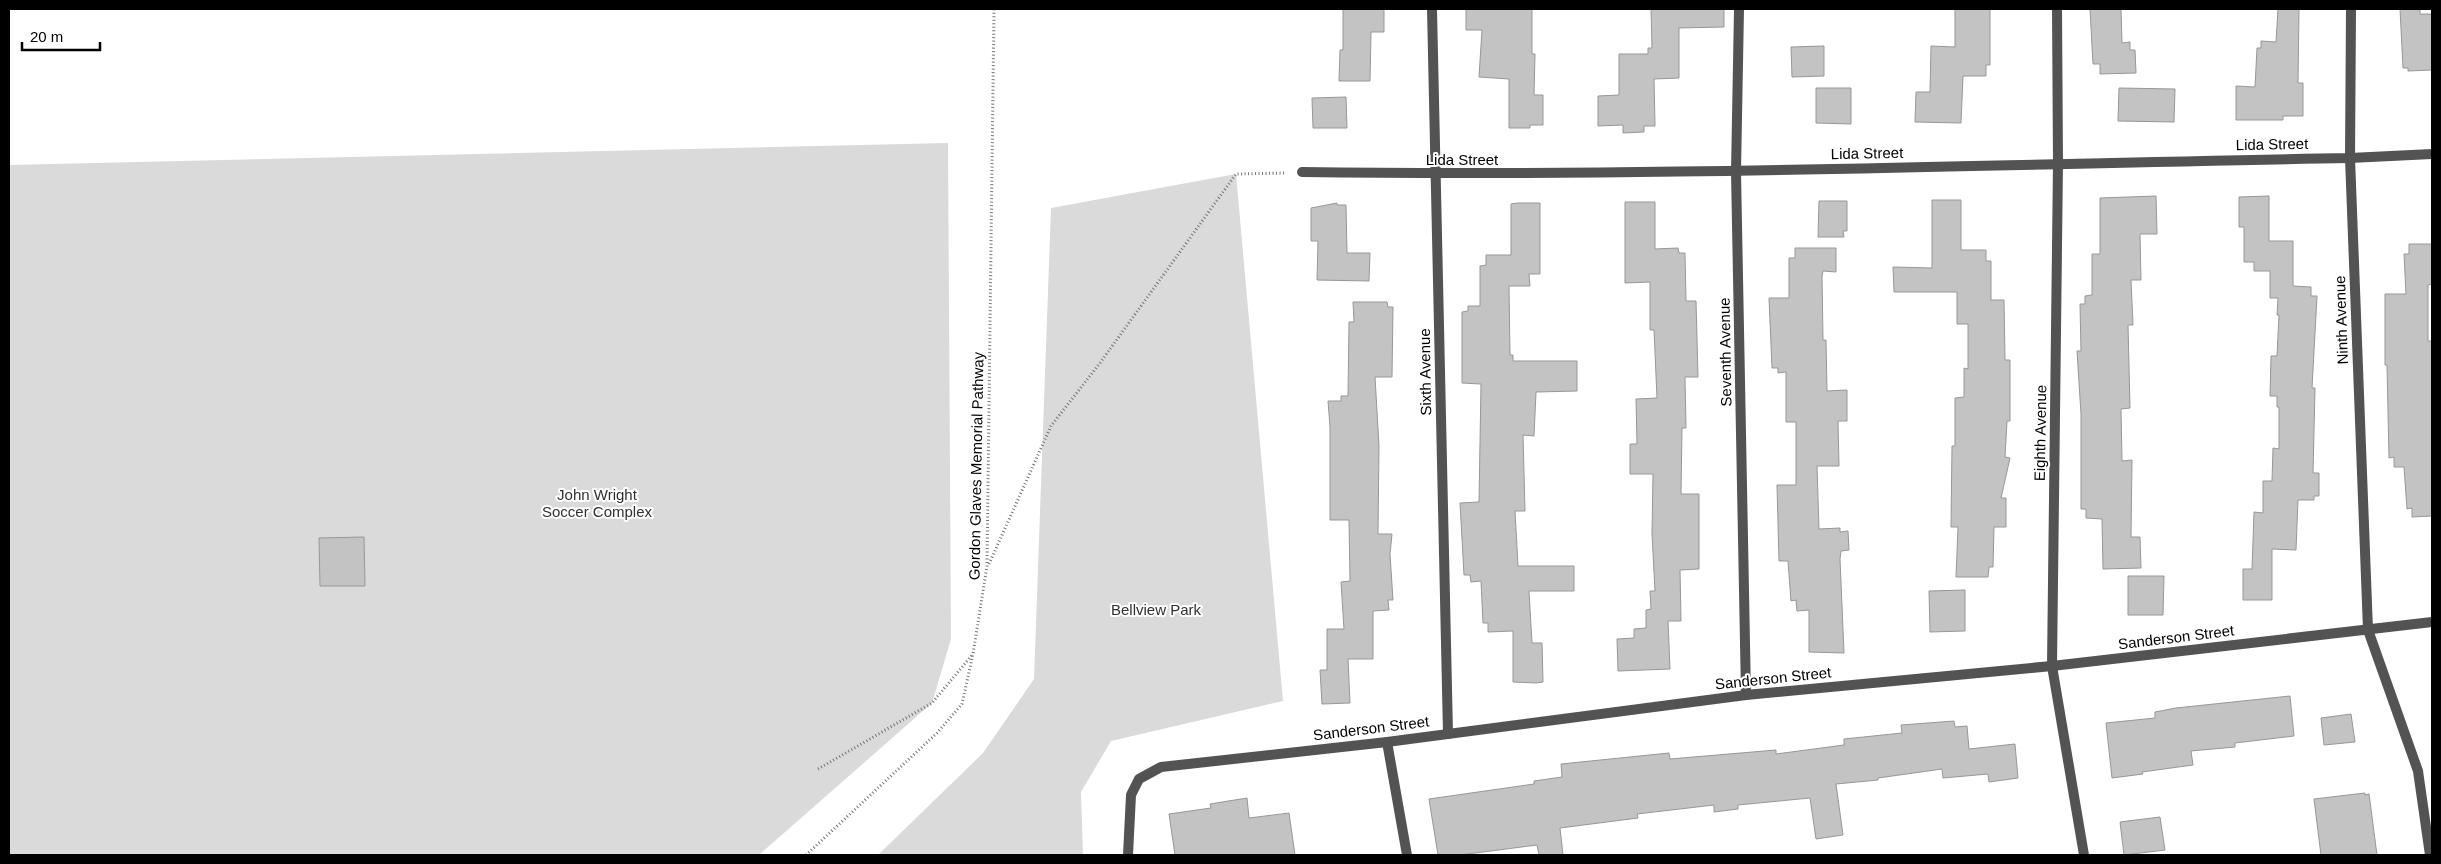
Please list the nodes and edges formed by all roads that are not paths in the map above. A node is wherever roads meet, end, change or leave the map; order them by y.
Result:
1 (1432, 9) edge
2 (1738, 9) edge
3 (2058, 9) edge
4 (2351, 9) edge
5 (2432, 154) edge
6 (2350, 158) junction
7 (2058, 163) junction
8 (1302, 172) road end
9 (1736, 172) junction
10 (1436, 174) junction
11 (2432, 622) edge
12 (2368, 630) junction
13 (2052, 666) junction
14 (1746, 695) junction
15 (1448, 734) junction
16 (1387, 742) junction
17 (1128, 855) edge
18 (1407, 855) edge
19 (2084, 855) edge
20 (2430, 855) edge

1 - 10 street, Sixth Avenue
2 - 9 street, Seventh Avenue
3 - 7 street, Eighth Avenue
4 - 6 street, Ninth Avenue
5 - 6 street, Lida Street
6 - 7 street, Lida Street
6 - 12 street, Ninth Avenue
7 - 9 street, Lida Street
7 - 13 street, Eighth Avenue
8 - 10 street, Lida Street
9 - 10 street, Lida Street
9 - 14 street, Seventh Avenue
10 - 15 street, Sixth Avenue
11 - 12 street, Sanderson Street
12 - 13 street, Sanderson Street
12 - 20 street, Ninth Avenue
13 - 14 street, Sanderson Street
13 - 19 street, Eighth Avenue
14 - 15 street, Sanderson Street
15 - 16 street, Sanderson Street
16 - 17 street, Sanderson Street
16 - 18 street

